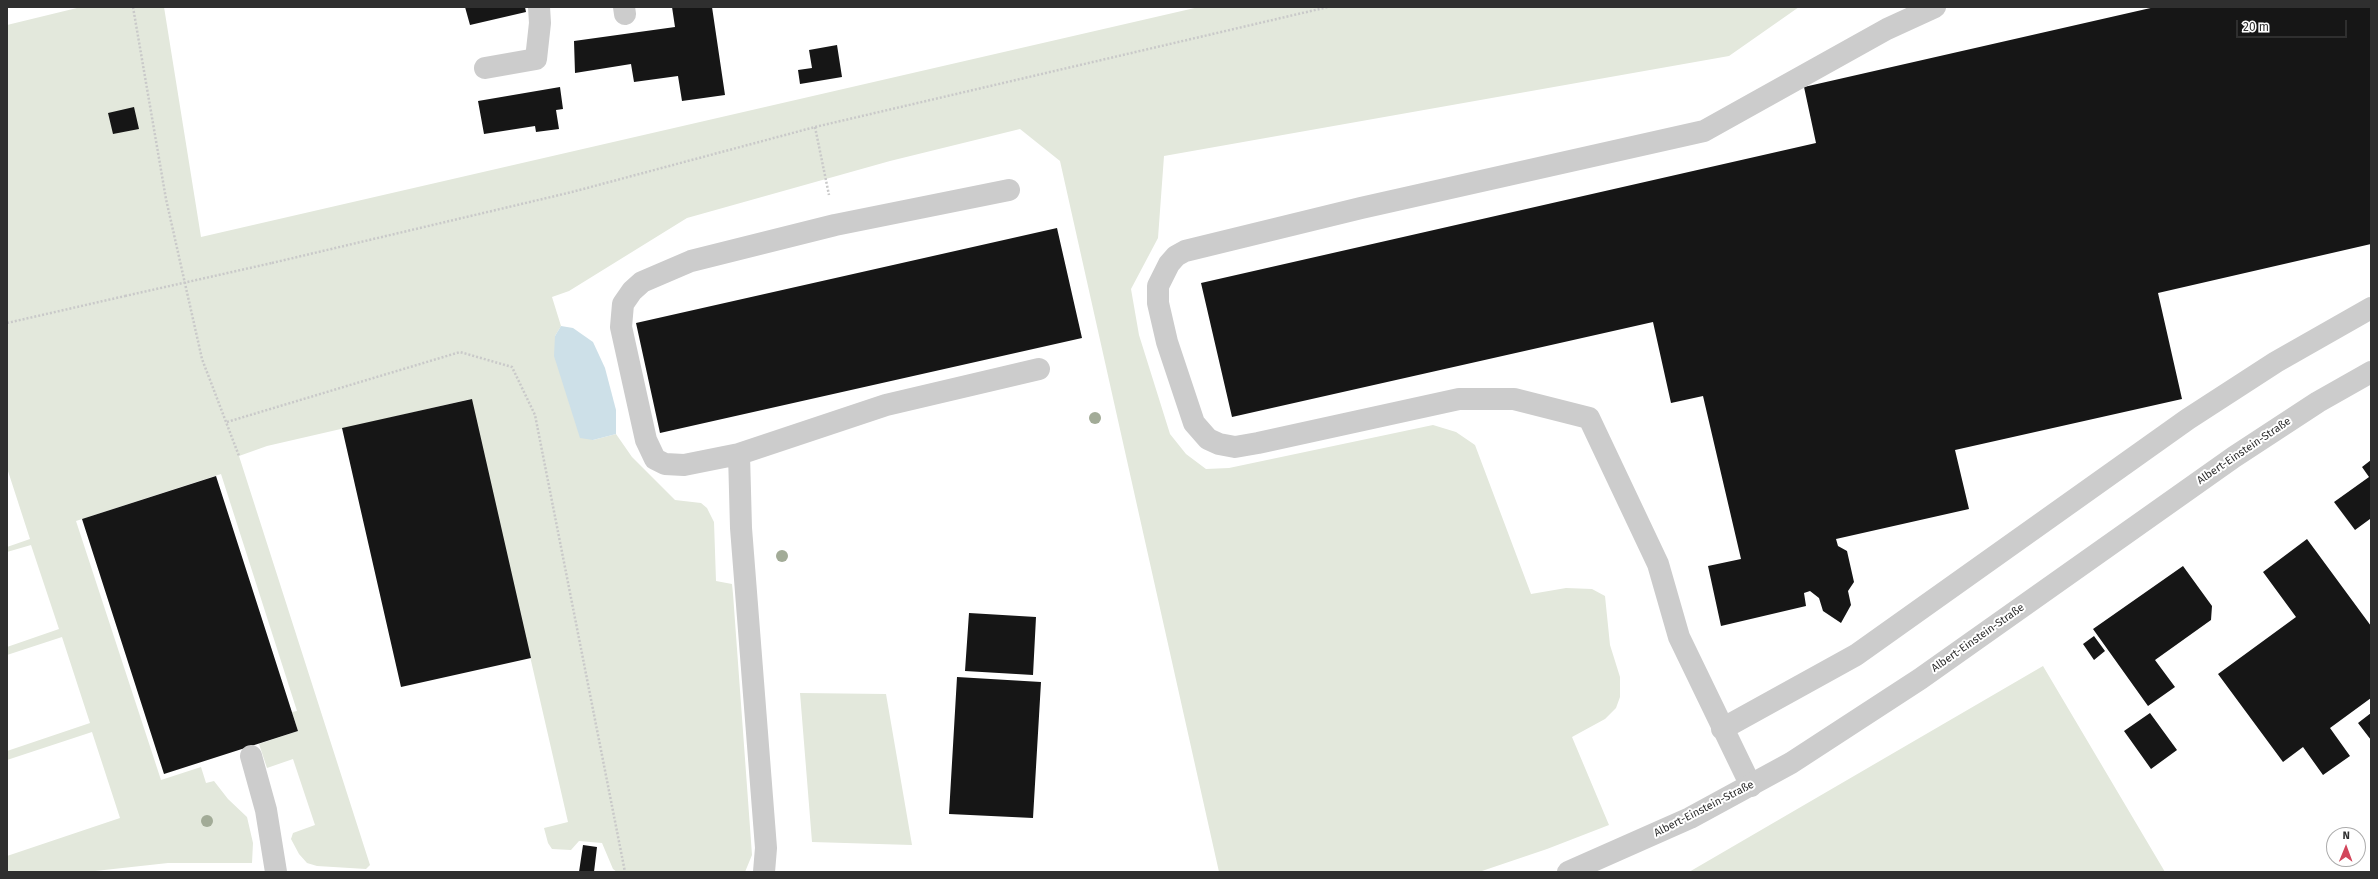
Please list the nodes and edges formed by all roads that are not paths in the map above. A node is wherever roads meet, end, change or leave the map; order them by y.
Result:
1 (539, 7) edge
2 (1935, 7) edge
3 (485, 68) dead end
4 (1009, 190) dead end
5 (2371, 308) edge
6 (1039, 368) dead end
7 (2371, 372) edge
8 (739, 454) junction
9 (1722, 729) junction
10 (251, 756) dead end
11 (1751, 786) junction
12 (276, 872) edge
13 (764, 872) edge
14 (1568, 872) edge

1 - 3 street
2 - 9 street
4 - 8 street
5 - 9 street
6 - 8 street
7 - 11 street, Albert-Einstein-Straße
8 - 13 street
9 - 11 street
10 - 12 street
11 - 14 street, Albert-Einstein-Straße

